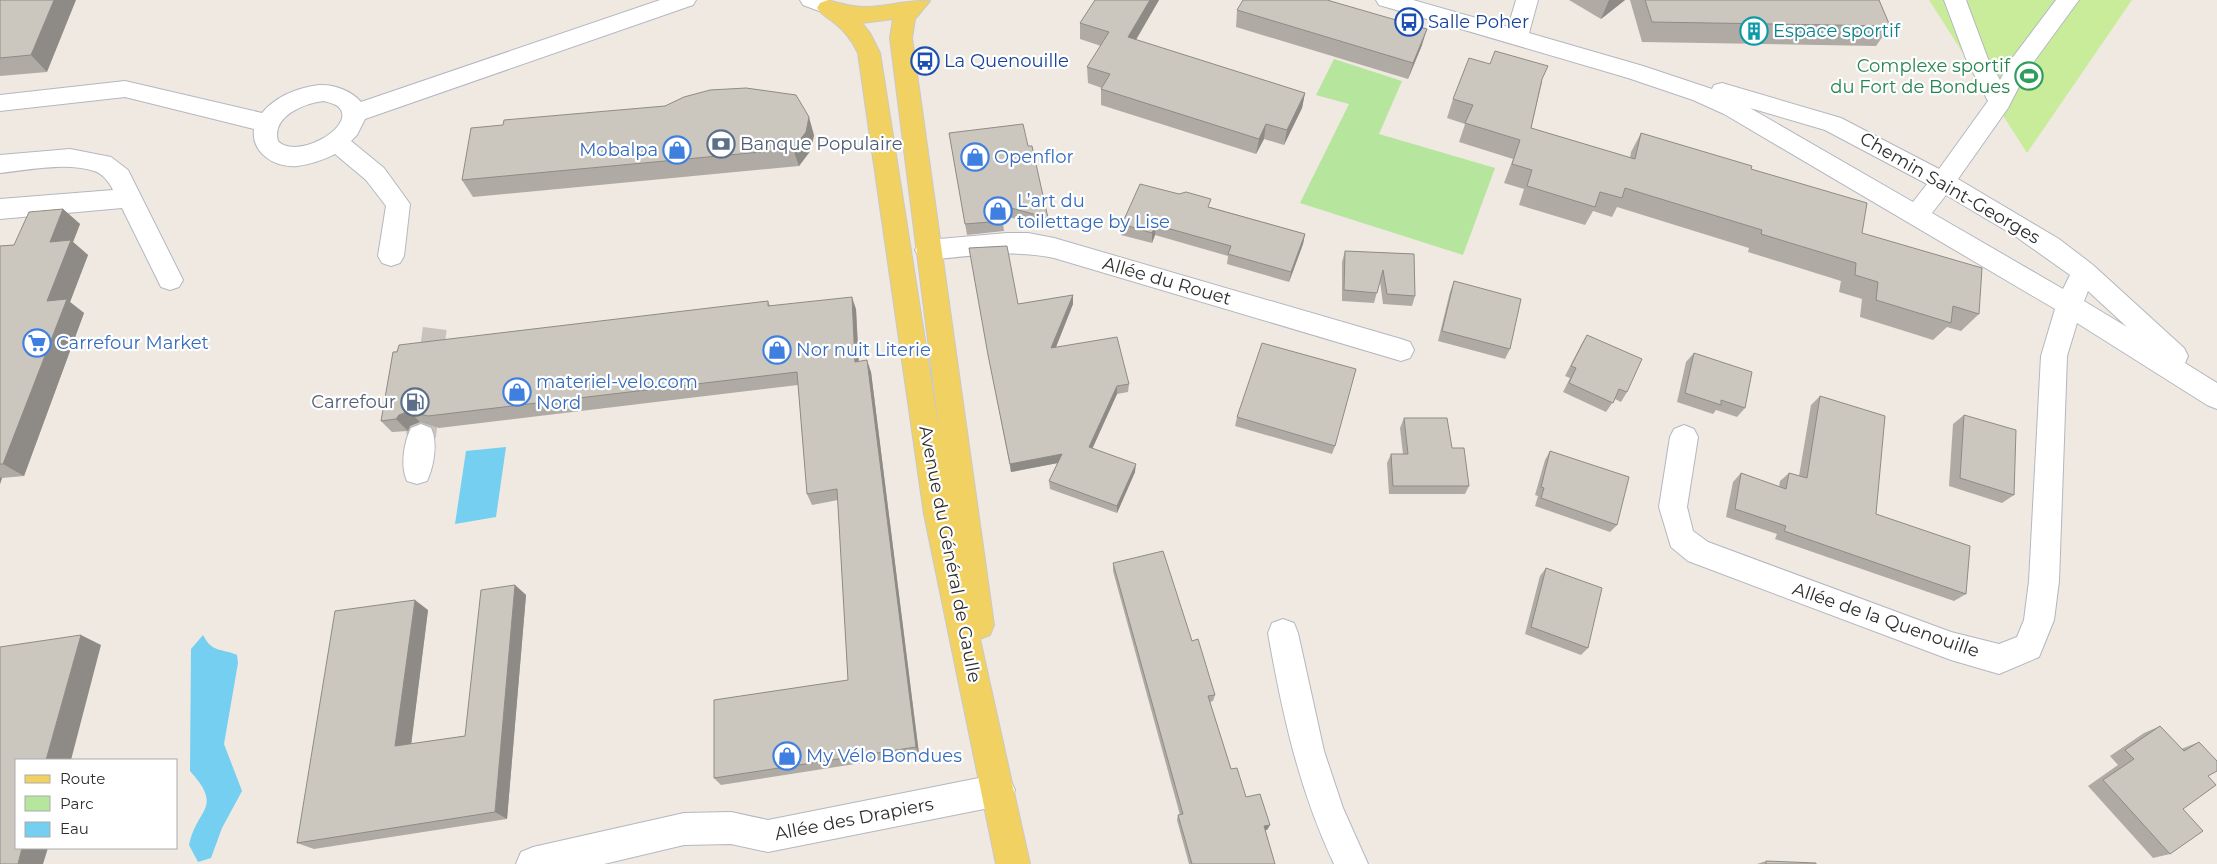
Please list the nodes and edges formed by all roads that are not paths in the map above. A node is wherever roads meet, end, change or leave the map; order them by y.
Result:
1 (670, 0) edge
2 (685, 0) edge
3 (1387, 0) edge
4 (1527, 0) edge
5 (1955, 0) edge
6 (2068, 0) edge
7 (918, 2) edge
8 (818, 3) edge
9 (1436, 6) edge
10 (631, 17) junction
11 (1517, 37) junction
12 (1635, 72) junction
13 (2000, 102) junction
14 (0, 103) edge
15 (354, 114) junction
16 (267, 123) junction
17 (337, 142) junction
18 (0, 164) edge
19 (1944, 182) junction
20 (128, 198) junction
21 (0, 209) edge
22 (1916, 215) junction
23 (928, 250) junction
24 (391, 256) dead end
25 (2084, 272) junction
26 (170, 280) dead end
27 (2069, 305) junction
28 (1401, 350) dead end
29 (2217, 395) edge
30 (422, 436) tunnel mouth
31 (1684, 437) dead end
32 (417, 472) dead end
33 (1283, 633) dead end
34 (999, 790) junction
35 (533, 864) edge
36 (1014, 864) edge
37 (1351, 864) edge

1 - 10 street
2 - 10 street
3 - 9 street, Chemin Saint-Georges
4 - 11 street
5 - 13 street
6 - 13 street
7 - 8 main road
7 - 23 main road, Avenue du Général de Gaulle
8 - 34 main road, Avenue du Général de Gaulle
9 - 11 street, Chemin Saint-Georges
10 - 15 street
11 - 12 street, Chemin Saint-Georges
12 - 19 street, Chemin Saint-Georges
12 - 22 street, Chemin Saint-Georges
13 - 19 street
14 - 16 street
15 - 16 street
15 - 17 street
16 - 17 street
17 - 24 street
18 - 20 street
19 - 22 street
19 - 25 street, Chemin Saint-Georges
20 - 21 street
20 - 26 street
22 - 27 street, Chemin Saint-Georges
23 - 28 street, Allée du Rouet
23 - 34 main road, Avenue du Général de Gaulle
25 - 27 street, Allée de la Quenouille
25 - 29 street, Chemin Saint-Georges
27 - 29 street, Chemin Saint-Georges
27 - 31 street, Allée de la Quenouille
30 - 32 street
33 - 37 street
34 - 35 street, Allée des Drapiers
34 - 36 main road, Avenue du Général de Gaulle

